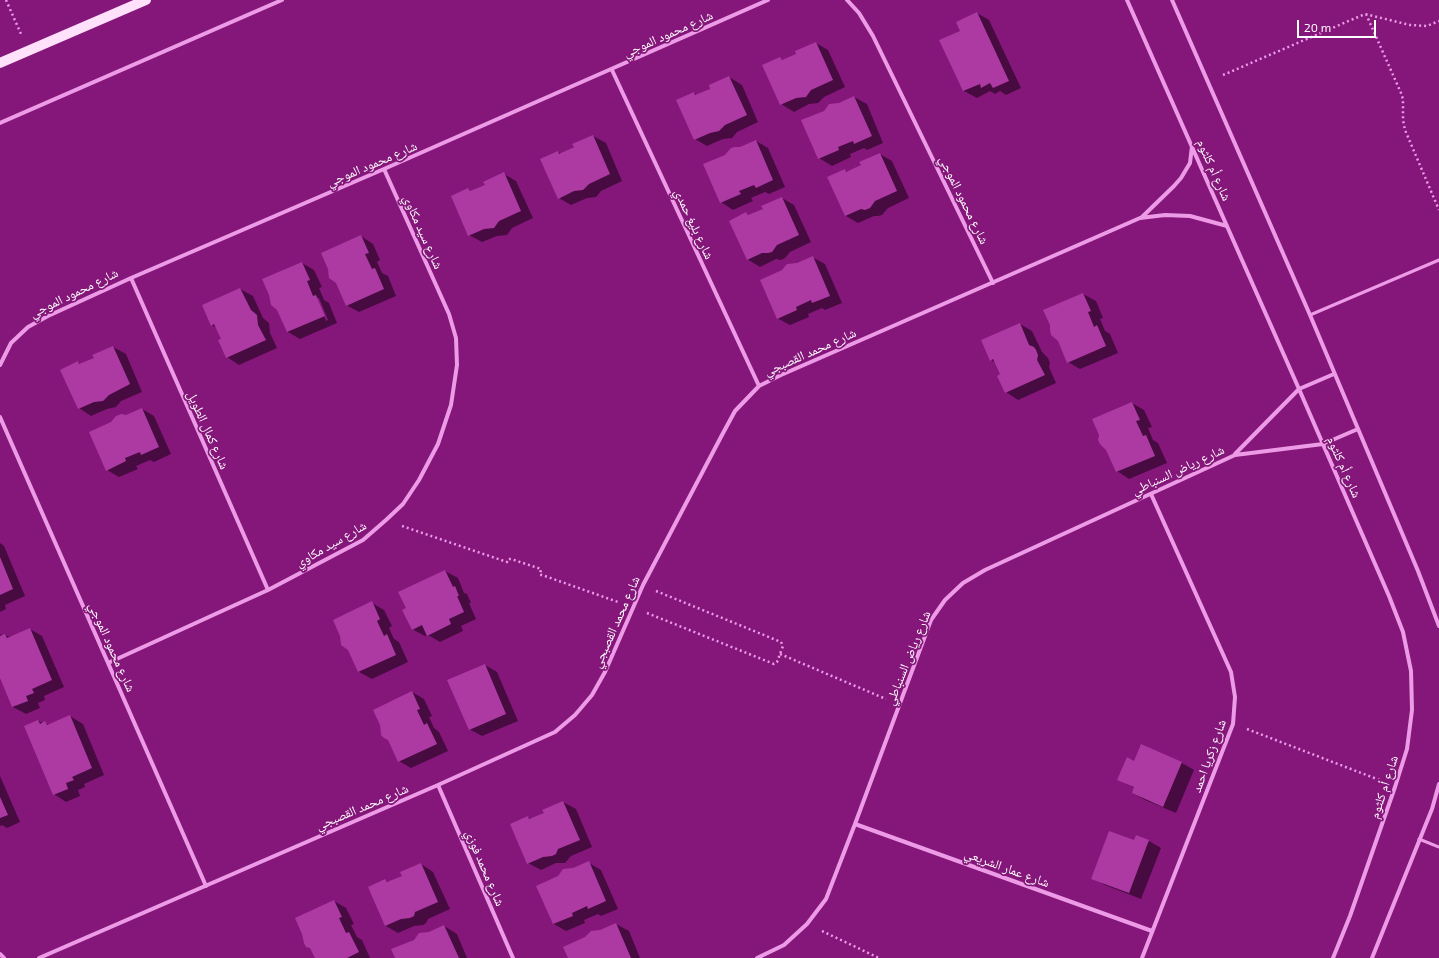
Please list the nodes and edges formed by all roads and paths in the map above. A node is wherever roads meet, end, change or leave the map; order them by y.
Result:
1 (6, 0) edge
2 (146, 0) edge
3 (282, 0) edge
4 (768, 0) edge
5 (847, 0) edge
6 (1127, 0) edge
7 (1172, 0) edge
8 (1366, 14) junction
9 (1439, 22) edge
10 (28, 51) junction
11 (0, 63) edge
12 (612, 70) junction
13 (1208, 82) junction
14 (0, 123) edge
15 (1192, 145) junction
16 (384, 169) junction
17 (1439, 210) edge
18 (1140, 218) junction
19 (1227, 226) junction
20 (1439, 260) edge
21 (131, 278) junction
22 (993, 283) junction
23 (1310, 315) junction
24 (0, 365) edge
25 (1334, 374) junction
26 (759, 386) junction
27 (1299, 389) junction
28 (0, 417) edge
29 (1358, 429) junction
30 (1323, 444) junction
31 (1235, 455) junction
32 (1151, 494) junction
33 (386, 520) junction
34 (643, 585) junction
35 (268, 590) junction
36 (634, 607) junction
37 (1439, 626) edge
38 (780, 654) junction
39 (108, 663) junction
40 (900, 704) junction
41 (1233, 724) junction
42 (1439, 784) edge
43 (438, 785) junction
44 (1395, 787) junction
45 (856, 824) junction
46 (1419, 839) junction
47 (1439, 847) edge
48 (206, 886) junction
49 (808, 924) junction
50 (1152, 930) junction
51 (0, 954) edge
52 (4, 958) edge
53 (39, 958) edge
54 (513, 958) edge
55 (757, 958) edge
56 (879, 958) edge
57 (1142, 958) edge
58 (1333, 958) edge
59 (1372, 958) edge

1 - 10 path
2 - 10 main road
3 - 14 street
4 - 12 street, شارع محمود الموجي
5 - 22 street, شارع محمود الموجي
6 - 15 street, شارع أم كلثوم
7 - 13 street, شارع أم كلثوم
8 - 9 path
8 - 13 path
8 - 17 path
10 - 11 main road
12 - 16 street, شارع محمود الموجي
12 - 26 street, شارع بليغ حمدي
13 - 23 street, شارع أم كلثوم
15 - 18 street, شارع محمد القصبجي
15 - 19 street, شارع أم كلثوم
16 - 21 street, شارع محمود الموجي
16 - 33 street, شارع سيد مكاوي
18 - 19 street, شارع محمد القصبجي
18 - 22 street, شارع محمد القصبجي
19 - 27 street, شارع أم كلثوم
20 - 23 lane
21 - 24 street, شارع محمود الموجي
21 - 35 street, شارع كمال الطويل
22 - 26 street, شارع محمد القصبجي
23 - 25 street, شارع أم كلثوم
25 - 27 street
25 - 29 street, شارع أم كلثوم
26 - 34 street, شارع محمد القصبجي
27 - 30 street, شارع أم كلثوم
27 - 31 street, شارع رياض السنباطي
28 - 39 street, شارع محمود الموجي
29 - 30 street, شارع رياض السنباطي
29 - 37 street, شارع أم كلثوم
30 - 31 street, شارع رياض السنباطي
30 - 44 street, شارع أم كلثوم
31 - 32 street, شارع رياض السنباطي
32 - 40 street, شارع رياض السنباطي
32 - 41 street, شارع زكريا احمد
33 - 35 street, شارع سيد مكاوي
33 - 36 path
34 - 36 street, شارع محمد القصبجي
34 - 38 path
35 - 39 street, شارع سيد مكاوي
36 - 38 path
36 - 43 street, شارع محمد القصبجي
38 - 40 path
39 - 48 street, شارع محمود الموجي
40 - 45 street, شارع رياض السنباطي
41 - 44 path
41 - 50 street, شارع زكريا احمد
42 - 46 street
43 - 48 street, شارع محمد القصبجي
43 - 54 street, شارع محمد فوزي
44 - 58 street, شارع أم كلثوم
45 - 49 street, شارع رياض السنباطي
45 - 50 street, شارع عمار الشريعي
46 - 47 lane
46 - 59 street
48 - 53 street, شارع محمد القصبجي
49 - 55 street, شارع رياض السنباطي
49 - 56 path
50 - 57 street, شارع زكريا احمد
51 - 52 street

